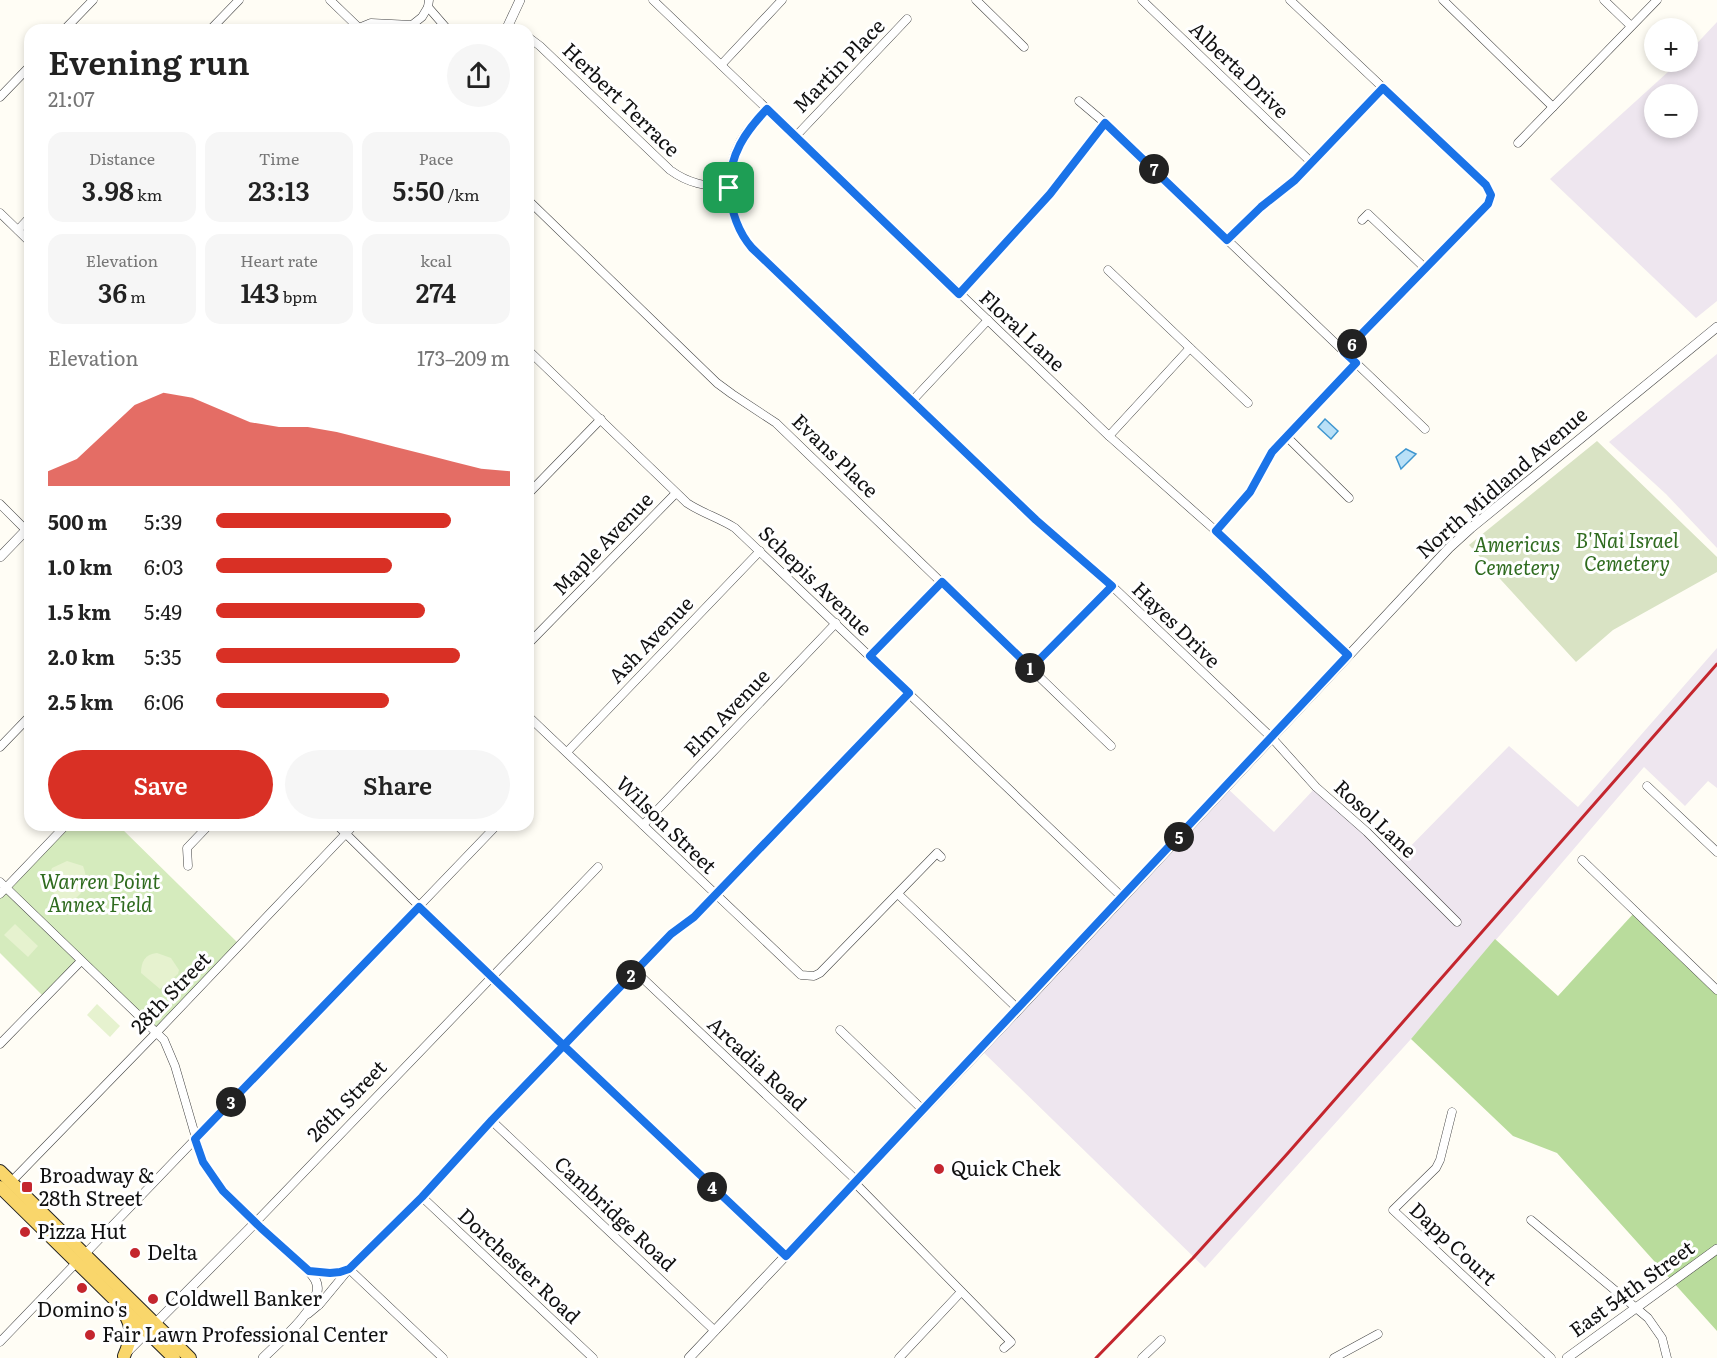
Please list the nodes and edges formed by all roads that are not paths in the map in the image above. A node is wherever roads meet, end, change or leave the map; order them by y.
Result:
1 (93, 0) edge
2 (239, 0) edge
3 (330, 0) edge
4 (520, 0) edge
5 (653, 0) edge
6 (782, 0) edge
7 (976, 0) edge
8 (1143, 0) edge
9 (1443, 0) edge
10 (1604, 0) edge
11 (1657, 0) edge
12 (1294, 1) edge
13 (428, 4) edge
14 (907, 19) dead end
15 (70, 24) edge
16 (216, 24) edge
17 (352, 24) edge
18 (418, 24) edge
19 (443, 24) edge
20 (512, 24) edge
21 (1631, 26) junction
22 (534, 42) edge
23 (1024, 47) dead end
24 (721, 65) junction
25 (24, 72) edge
26 (1383, 88) junction
27 (0, 97) edge
28 (1079, 101) dead end
29 (1553, 107) junction
30 (767, 109) junction
31 (1105, 123) junction
32 (796, 136) junction
33 (1518, 143) dead end
34 (1312, 163) junction
35 (729, 188) junction
36 (534, 206) edge
37 (0, 213) edge
38 (1362, 220) dead end
39 (24, 224) edge
40 (18, 230) junction
41 (24, 236) edge
42 (1227, 240) junction
43 (1426, 269) junction
44 (1108, 270) dead end
45 (959, 294) junction
46 (988, 320) junction
47 (1717, 327) edge
48 (1190, 348) junction
49 (1344, 352) junction
50 (534, 356) edge
51 (1356, 363) junction
52 (912, 401) junction
53 (1248, 403) dead end
54 (601, 419) junction
55 (1425, 429) dead end
56 (1109, 436) junction
57 (1286, 436) junction
58 (534, 488) edge
59 (676, 493) junction
60 (1349, 498) dead end
61 (0, 504) edge
62 (24, 526) edge
63 (1216, 531) junction
64 (24, 535) edge
65 (760, 551) junction
66 (0, 558) edge
67 (942, 582) junction
68 (1112, 586) junction
69 (836, 623) junction
70 (534, 638) edge
71 (1348, 655) junction
72 (870, 656) junction
73 (1031, 668) junction
74 (909, 693) junction
75 (24, 722) edge
76 (534, 722) edge
77 (1272, 738) junction
78 (1111, 746) dead end
79 (0, 747) edge
80 (567, 752) junction
81 (1647, 786) dead end
82 (643, 825) junction
83 (60, 831) edge
84 (203, 831) edge
85 (342, 831) edge
86 (348, 831) edge
87 (491, 831) edge
88 (345, 834) junction
89 (1717, 852) edge
90 (941, 857) dead end
91 (1582, 860) dead end
92 (188, 866) dead end
93 (598, 867) dead end
94 (2, 888) edge
95 (898, 894) junction
96 (715, 895) junction
97 (1122, 897) junction
98 (419, 907) junction
99 (1457, 922) dead end
100 (81, 961) junction
101 (635, 971) junction
102 (491, 977) junction
103 (1717, 990) edge
104 (1018, 1009) junction
105 (840, 1030) dead end
106 (156, 1033) junction
107 (0, 1044) edge
108 (564, 1046) junction
109 (923, 1110) junction
110 (1452, 1112) dead end
111 (492, 1120) junction
112 (195, 1139) junction
113 (0, 1171) edge
114 (856, 1182) junction
115 (4, 1188) edge
116 (422, 1197) junction
117 (1531, 1220) dead end
118 (255, 1223) junction
119 (1717, 1249) edge
120 (786, 1256) junction
121 (81, 1258) junction
122 (349, 1269) junction
123 (309, 1271) junction
124 (961, 1292) junction
125 (116, 1299) junction
126 (1637, 1307) junction
127 (300, 1321) junction
128 (152, 1327) junction
129 (715, 1331) junction
130 (1378, 1334) dead end
131 (1161, 1340) dead end
132 (0, 1342) edge
133 (1004, 1348) dead end
134 (123, 1357) edge
135 (174, 1358) edge
136 (190, 1358) edge
137 (263, 1358) edge
138 (443, 1358) edge
139 (593, 1358) edge
140 (690, 1358) edge
141 (899, 1358) edge
142 (1142, 1358) edge
143 (1334, 1358) edge
144 (1551, 1358) edge
145 (1567, 1358) edge
146 (1667, 1358) edge

1 - 15 street
2 - 16 street
3 - 17 street
4 - 20 street
5 - 24 street, Floral Lane
6 - 24 street
7 - 23 street
8 - 34 street, Alberta Drive
9 - 29 street
10 - 21 street
11 - 21 street
12 - 26 street
13 - 18 street
13 - 19 street
14 - 32 street, Martin Place
21 - 29 street
22 - 35 street, Herbert Terrace
24 - 30 street, Floral Lane
25 - 27 street
26 - 34 street
26 - 43 street
28 - 31 street
29 - 33 street
30 - 32 street, Floral Lane
30 - 35 street, Hayes Drive
31 - 42 street
31 - 45 street
32 - 45 street, Floral Lane
34 - 42 street
35 - 52 street, Hayes Drive
36 - 67 street, Evans Place
37 - 40 street
38 - 43 street
39 - 40 street
40 - 41 street
42 - 49 street
43 - 49 street
44 - 48 street
45 - 46 street, Floral Lane
46 - 52 street
46 - 56 street, Floral Lane
47 - 71 street, North Midland Avenue
48 - 53 street
48 - 56 street
49 - 51 street
50 - 54 street, Schepis Avenue
51 - 55 street
51 - 57 street
52 - 68 street, Hayes Drive
54 - 58 street
54 - 59 street, Schepis Avenue
56 - 63 street, Floral Lane
57 - 60 street
57 - 63 street
59 - 65 street, Schepis Avenue
59 - 70 street, Maple Avenue
61 - 62 street
63 - 71 street, Floral Lane
64 - 66 street
65 - 69 street, Schepis Avenue
65 - 80 street, Ash Avenue
67 - 72 street
67 - 73 street, Evans Place
68 - 73 street
68 - 77 street, Hayes Drive
69 - 72 street, Schepis Avenue
69 - 82 street, Elm Avenue
71 - 77 street, North Midland Avenue
72 - 74 street, Schepis Avenue
73 - 78 street, Evans Place
74 - 96 street
74 - 97 street, Schepis Avenue
75 - 79 street
76 - 80 street, Wilson Street
77 - 97 street, North Midland Avenue
77 - 99 street, Rosol Lane
80 - 82 street, Wilson Street
81 - 89 street
82 - 96 street, Wilson Street
83 - 94 street
84 - 92 street
85 - 88 street
86 - 88 street, 28th Street
87 - 98 street
88 - 98 street
88 - 106 street, 28th Street
90 - 95 street
91 - 103 street
93 - 102 street, 26th Street
94 - 100 street
95 - 96 street, Wilson Street
95 - 104 street
96 - 101 street
97 - 104 street, North Midland Avenue
98 - 102 street
98 - 112 street
100 - 106 street
100 - 107 street
101 - 108 street
101 - 114 street, Arcadia Road
102 - 108 street
102 - 118 street, 26th Street
104 - 109 street, North Midland Avenue
105 - 109 street
106 - 112 street
106 - 115 street, 28th Street
108 - 111 street
108 - 120 street
109 - 114 street, North Midland Avenue
110 - 144 street, Dapp Court
111 - 116 street
111 - 129 street, Cambridge Road
112 - 118 street
112 - 121 street
113 - 115 main road
114 - 120 street, North Midland Avenue
114 - 124 street, Arcadia Road
115 - 121 main road
116 - 122 street
116 - 139 street, Dorchester Road
117 - 126 street
118 - 123 street
118 - 128 street, 26th Street
119 - 126 street, East 54th Street
120 - 129 street, North Midland Avenue
121 - 125 main road
121 - 128 main road
121 - 132 street
122 - 123 street
122 - 127 street
122 - 138 street
123 - 127 street
124 - 133 street, Arcadia Road
124 - 141 street
125 - 128 main road
125 - 134 main road
126 - 145 street, East 54th Street
126 - 146 street
127 - 137 street
128 - 134 street, 26th Street
128 - 135 main road
128 - 136 main road
129 - 140 street, North Midland Avenue
130 - 143 street
131 - 142 street

